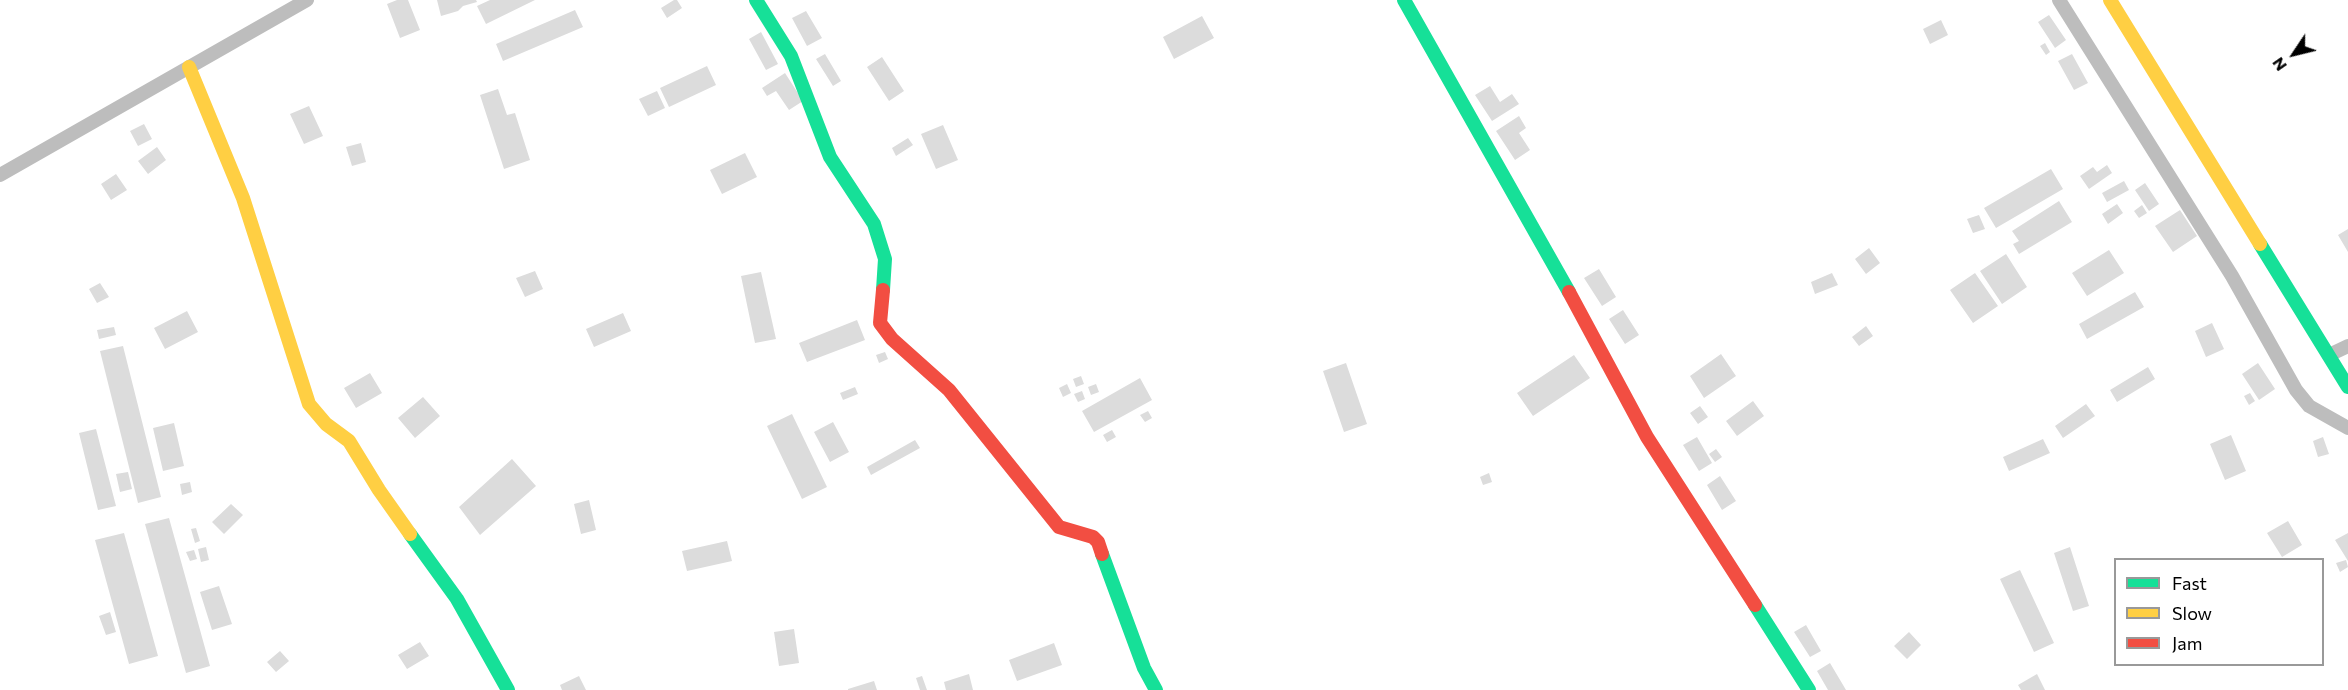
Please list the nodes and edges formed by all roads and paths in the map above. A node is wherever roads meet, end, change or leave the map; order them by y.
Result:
1 (307, 0) edge
2 (756, 0) edge
3 (1404, 0) edge
4 (2059, 0) edge
5 (2110, 0) edge
6 (189, 68) junction
7 (0, 175) edge
8 (2348, 346) edge
9 (2329, 355) junction
10 (2348, 387) edge
11 (2348, 428) edge
12 (508, 690) edge
13 (1156, 690) edge
14 (1809, 690) edge

1 - 6 street
2 - 13 street
3 - 14 street
4 - 11 street
5 - 9 street
6 - 7 street
6 - 12 street
8 - 9 street
9 - 10 street

